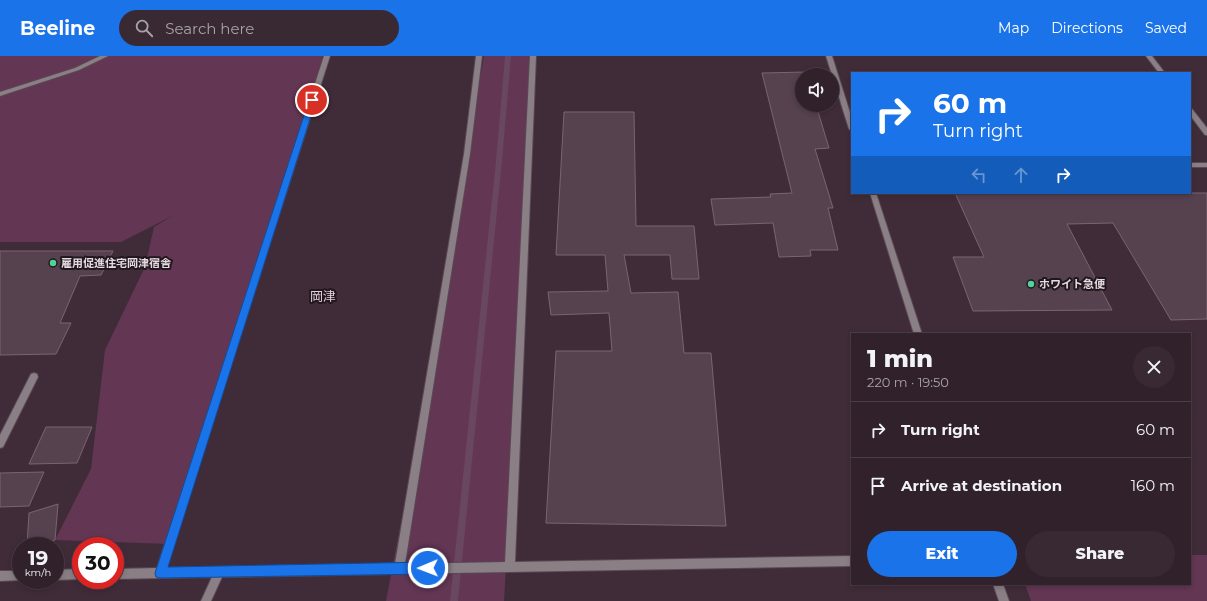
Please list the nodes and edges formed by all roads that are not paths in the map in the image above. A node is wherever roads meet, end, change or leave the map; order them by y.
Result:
1 (105, 56) edge
2 (327, 56) edge
3 (479, 56) edge
4 (533, 56) edge
5 (829, 56) edge
6 (1149, 56) edge
7 (1161, 72) edge
8 (0, 94) edge
9 (1191, 111) edge
10 (851, 125) edge
11 (1207, 133) edge
12 (1207, 164) edge
13 (1191, 165) edge
14 (873, 194) edge
15 (918, 333) edge
16 (34, 377) dead end
17 (0, 444) edge
18 (851, 561) edge
19 (510, 567) junction
20 (399, 569) junction
21 (219, 572) junction
22 (160, 573) junction
23 (124, 574) edge
24 (0, 576) edge
25 (12, 576) edge
26 (998, 585) edge
27 (206, 601) edge
28 (1004, 601) edge

1 - 8 street
2 - 22 street
3 - 20 street
4 - 19 street
5 - 10 street
6 - 7 street
9 - 11 street
12 - 13 street
14 - 15 street
16 - 17 street
18 - 19 street
19 - 20 street
20 - 21 street
21 - 22 street
21 - 27 street
22 - 23 street
24 - 25 street
26 - 28 street

